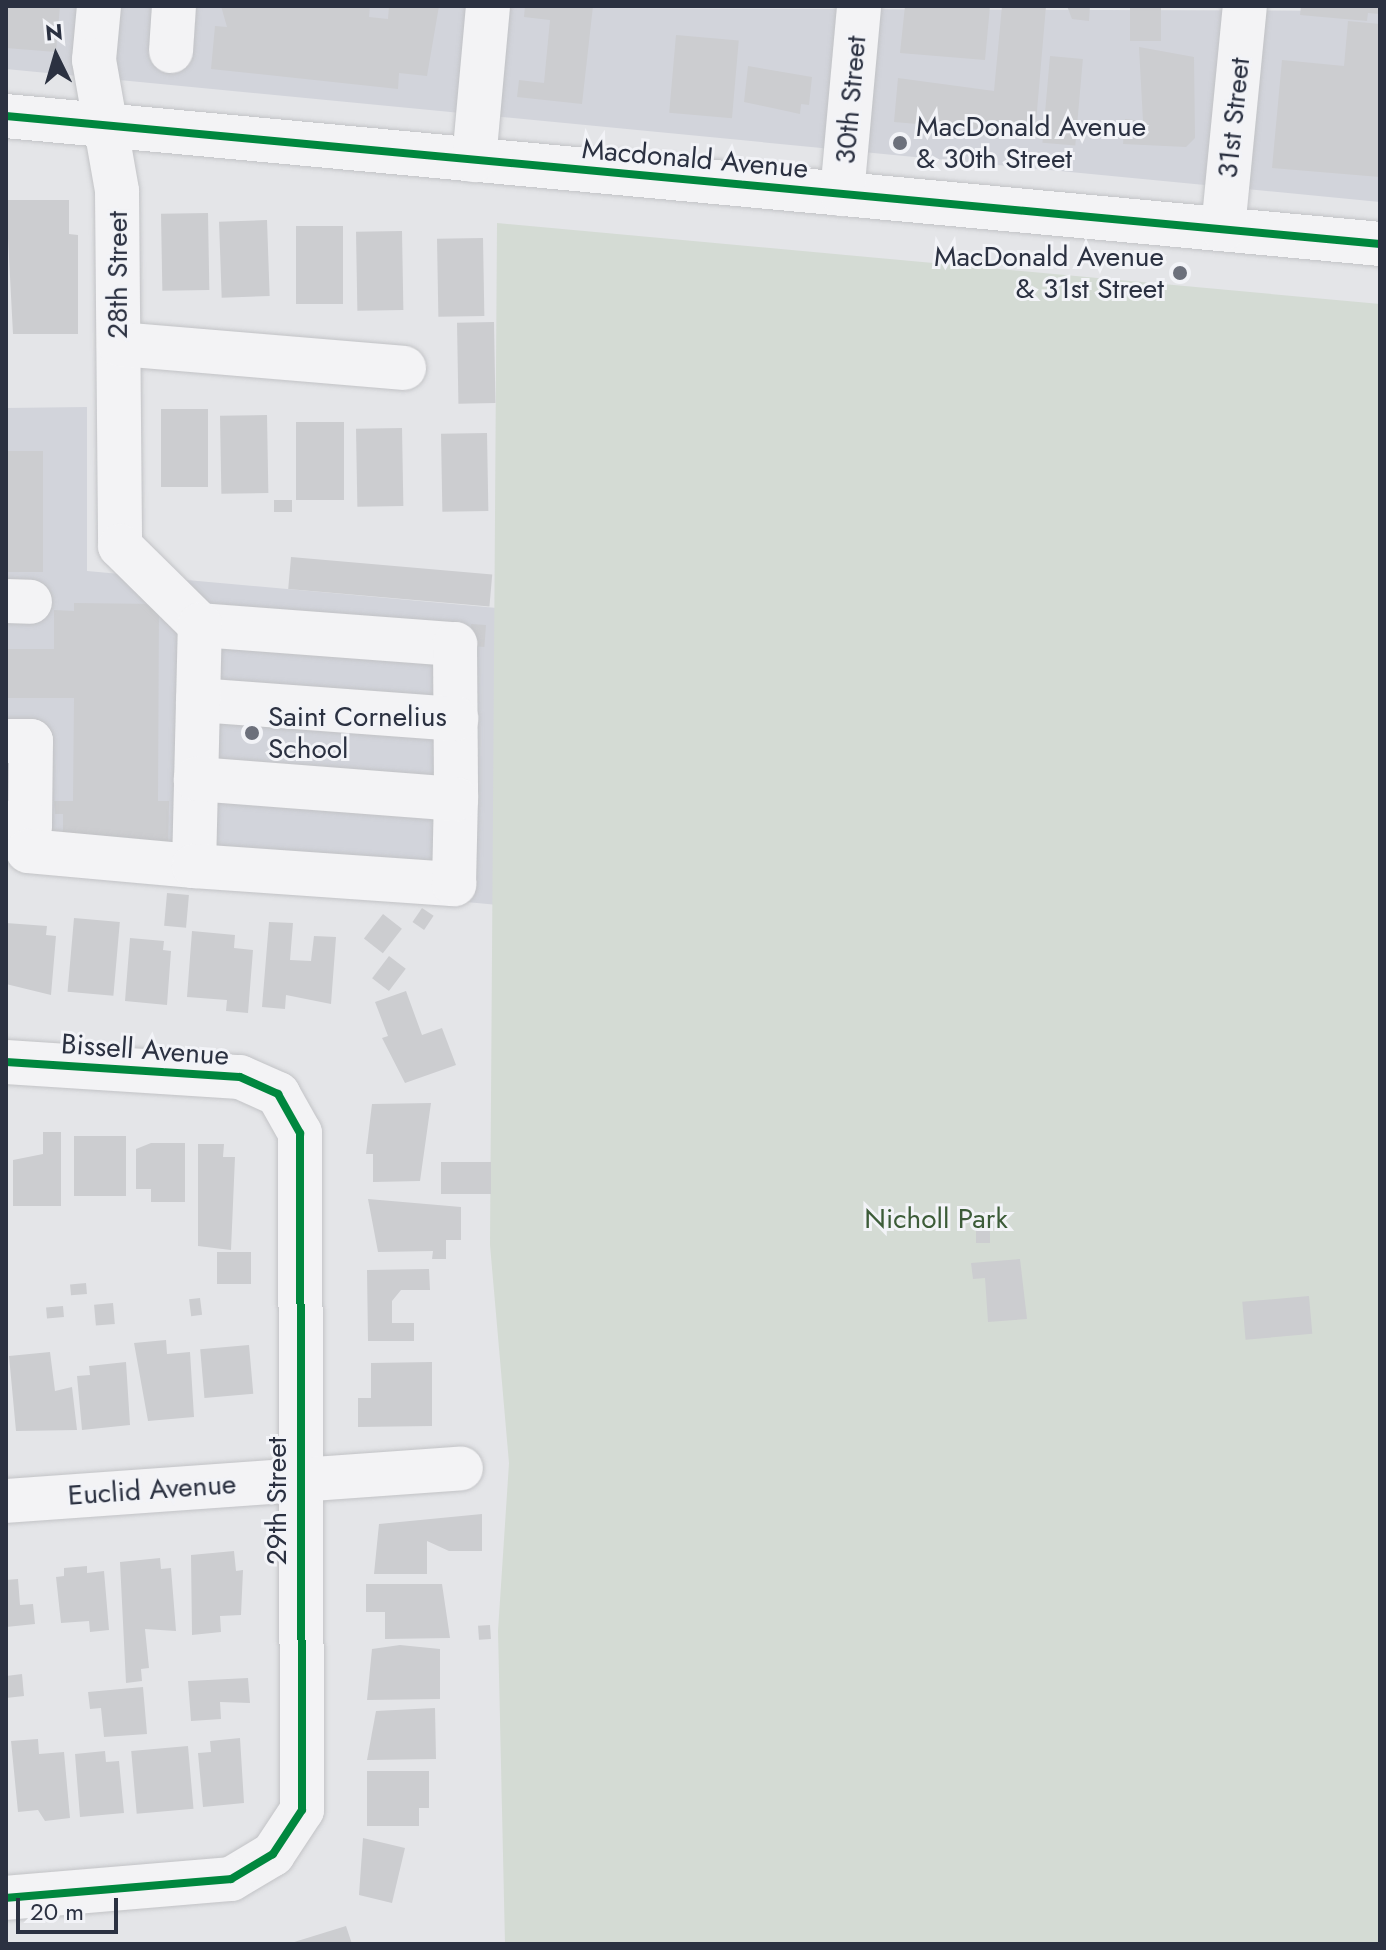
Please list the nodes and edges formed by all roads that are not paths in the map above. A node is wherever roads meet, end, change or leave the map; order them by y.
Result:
1 (99, 6) edge
2 (174, 6) edge
3 (488, 6) edge
4 (859, 6) edge
5 (1245, 6) edge
6 (171, 51) dead end
7 (6, 116) edge
8 (106, 125) junction
9 (474, 160) junction
10 (842, 194) junction
11 (1223, 229) junction
12 (1380, 244) edge
13 (119, 344) junction
14 (404, 368) dead end
15 (200, 625) junction
16 (198, 700) junction
17 (456, 719) junction
18 (6, 741) edge
19 (196, 779) junction
20 (456, 799) junction
21 (18, 824) edge
22 (194, 866) junction
23 (6, 1062) edge
24 (278, 1094) joint
25 (461, 1468) dead end
26 (298, 1479) junction
27 (6, 1501) edge
28 (6, 1898) edge

1 - 8 street, 28th Street
2 - 6 street
3 - 9 street
4 - 10 street, 30th Street
5 - 11 street, 31st Street
7 - 8 street, Macdonald Avenue
8 - 9 street, Macdonald Avenue
8 - 13 street, 28th Street
9 - 10 street, Macdonald Avenue
10 - 11 street, Macdonald Avenue
11 - 12 street, Macdonald Avenue
13 - 14 street
13 - 15 street, 28th Street
15 - 16 street
15 - 17 street
16 - 17 street
16 - 19 street
17 - 20 street
18 - 21 street
19 - 20 street
19 - 22 street
20 - 22 street
21 - 22 street
23 - 24 street, Bissell Avenue
24 - 26 street, 29th Street
25 - 26 street, Euclid Avenue
26 - 27 street, Euclid Avenue
26 - 28 street, 29th Street

